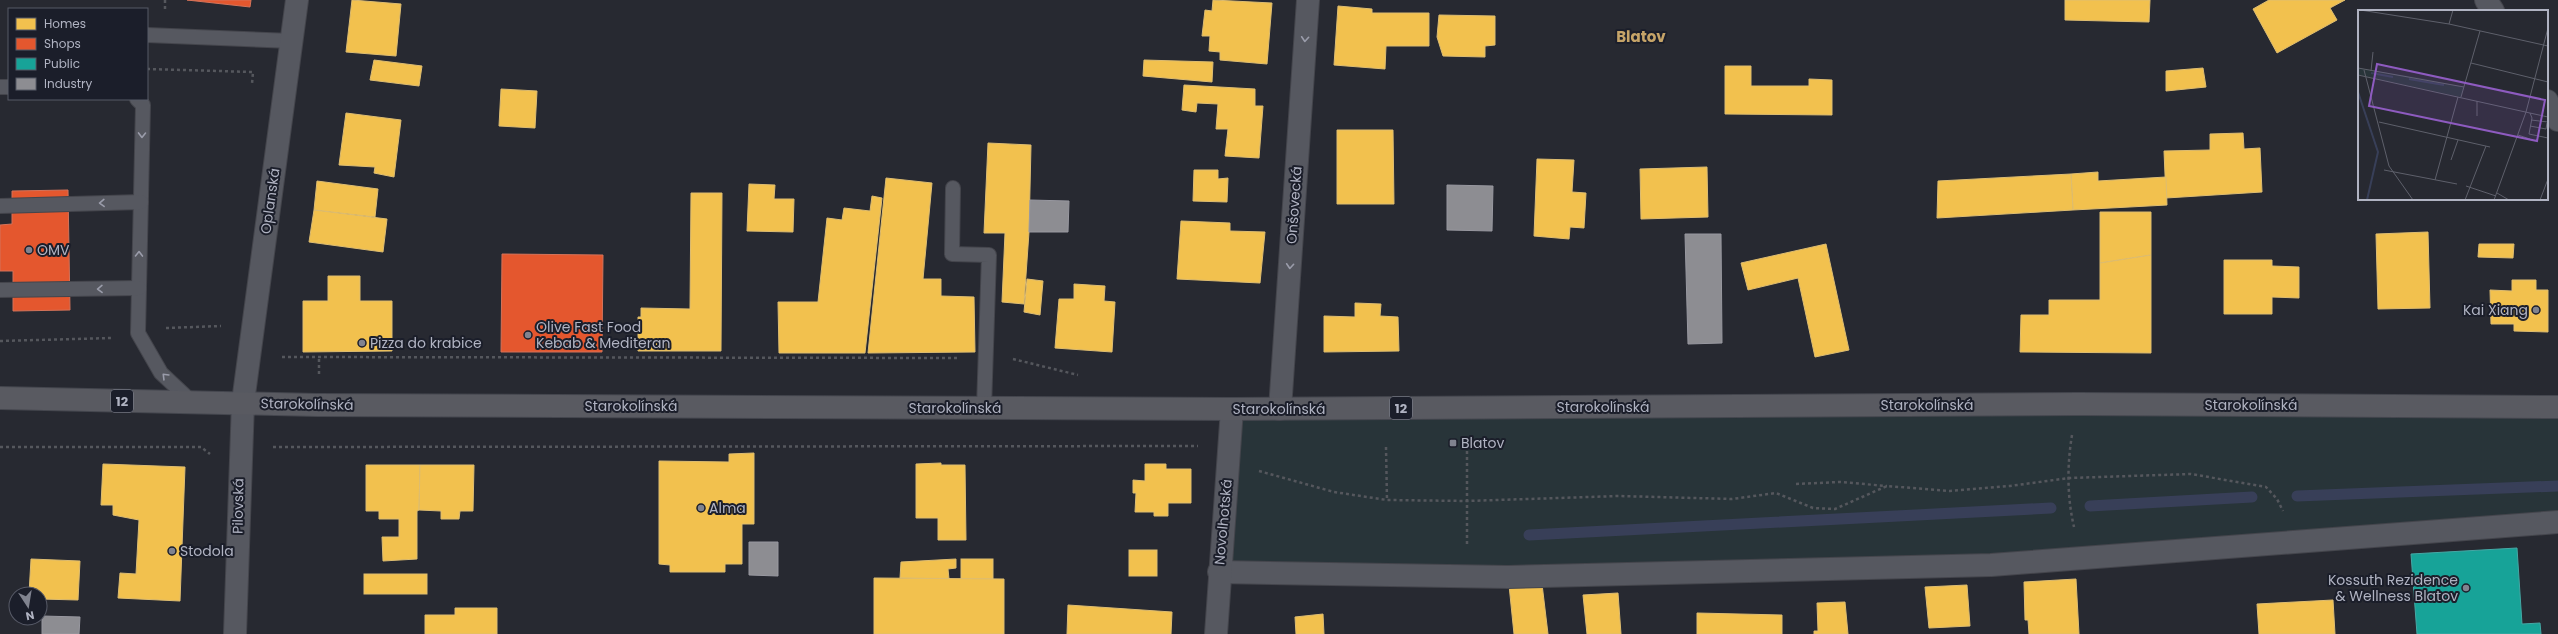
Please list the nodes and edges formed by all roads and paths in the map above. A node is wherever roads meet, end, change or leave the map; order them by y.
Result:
1 (297, 0) edge
2 (1308, 0) edge
3 (2486, 0) edge
4 (2492, 10) edge
5 (148, 35) edge
6 (292, 41) junction
7 (148, 69) edge
8 (252, 88) dead end
9 (138, 100) edge
10 (2548, 103) edge
11 (2558, 120) edge
12 (953, 188) dead end
13 (141, 202) junction
14 (0, 206) edge
15 (139, 288) junction
16 (0, 290) edge
17 (283, 352) dead end
18 (986, 358) junction
19 (1086, 378) dead end
20 (0, 398) edge
21 (243, 402) junction
22 (193, 403) junction
23 (2558, 407) edge
24 (984, 408) junction
25 (1232, 409) junction
26 (1280, 409) junction
27 (2073, 430) dead end
28 (1467, 445) dead end
29 (0, 447) edge
30 (1386, 447) dead end
31 (1229, 454) junction
32 (240, 459) junction
33 (1251, 468) dead end
34 (2068, 478) junction
35 (1796, 484) dead end
36 (1887, 486) junction
37 (1387, 500) junction
38 (1467, 501) junction
39 (2558, 522) edge
40 (2300, 542) junction
41 (2082, 559) junction
42 (1219, 572) junction
43 (1467, 576) junction
44 (235, 634) edge
45 (1216, 634) edge

1 - 6 street, Oplanská
2 -> 26 street, Onšovecká
3 - 4 street
5 - 6 lane
6 - 21 street, Oplanská
7 - 8 path
9 -> 13 lane
10 - 11 street
12 - 18 lane
13 -> 14 lane
15 -> 13 lane
15 -> 16 lane
22 -> 15 lane
17 - 18 path
18 - 19 path
18 - 24 lane
20 - 22 main road, Starokolínská / 12
21 - 22 main road, Starokolínská / 12
21 - 24 main road, Starokolínská / 12
21 - 32 street, Pilovská
23 - 26 main road, Starokolínská / 12
24 - 25 main road, Starokolínská / 12
25 - 26 main road, Starokolínská / 12
25 - 31 street, Novolhotská
27 - 34 path
28 - 38 path
29 - 32 path
30 - 37 path
31 - 32 path
31 - 42 street, Novolhotská
32 - 44 street, Pilovská
33 - 37 path
34 - 36 path
34 - 40 path
34 - 41 path
35 - 36 path
36 - 38 path
37 - 38 path
38 - 43 path
39 - 40 street
40 - 41 street
41 - 43 street
42 - 43 street
42 - 45 street, Novolhotská

